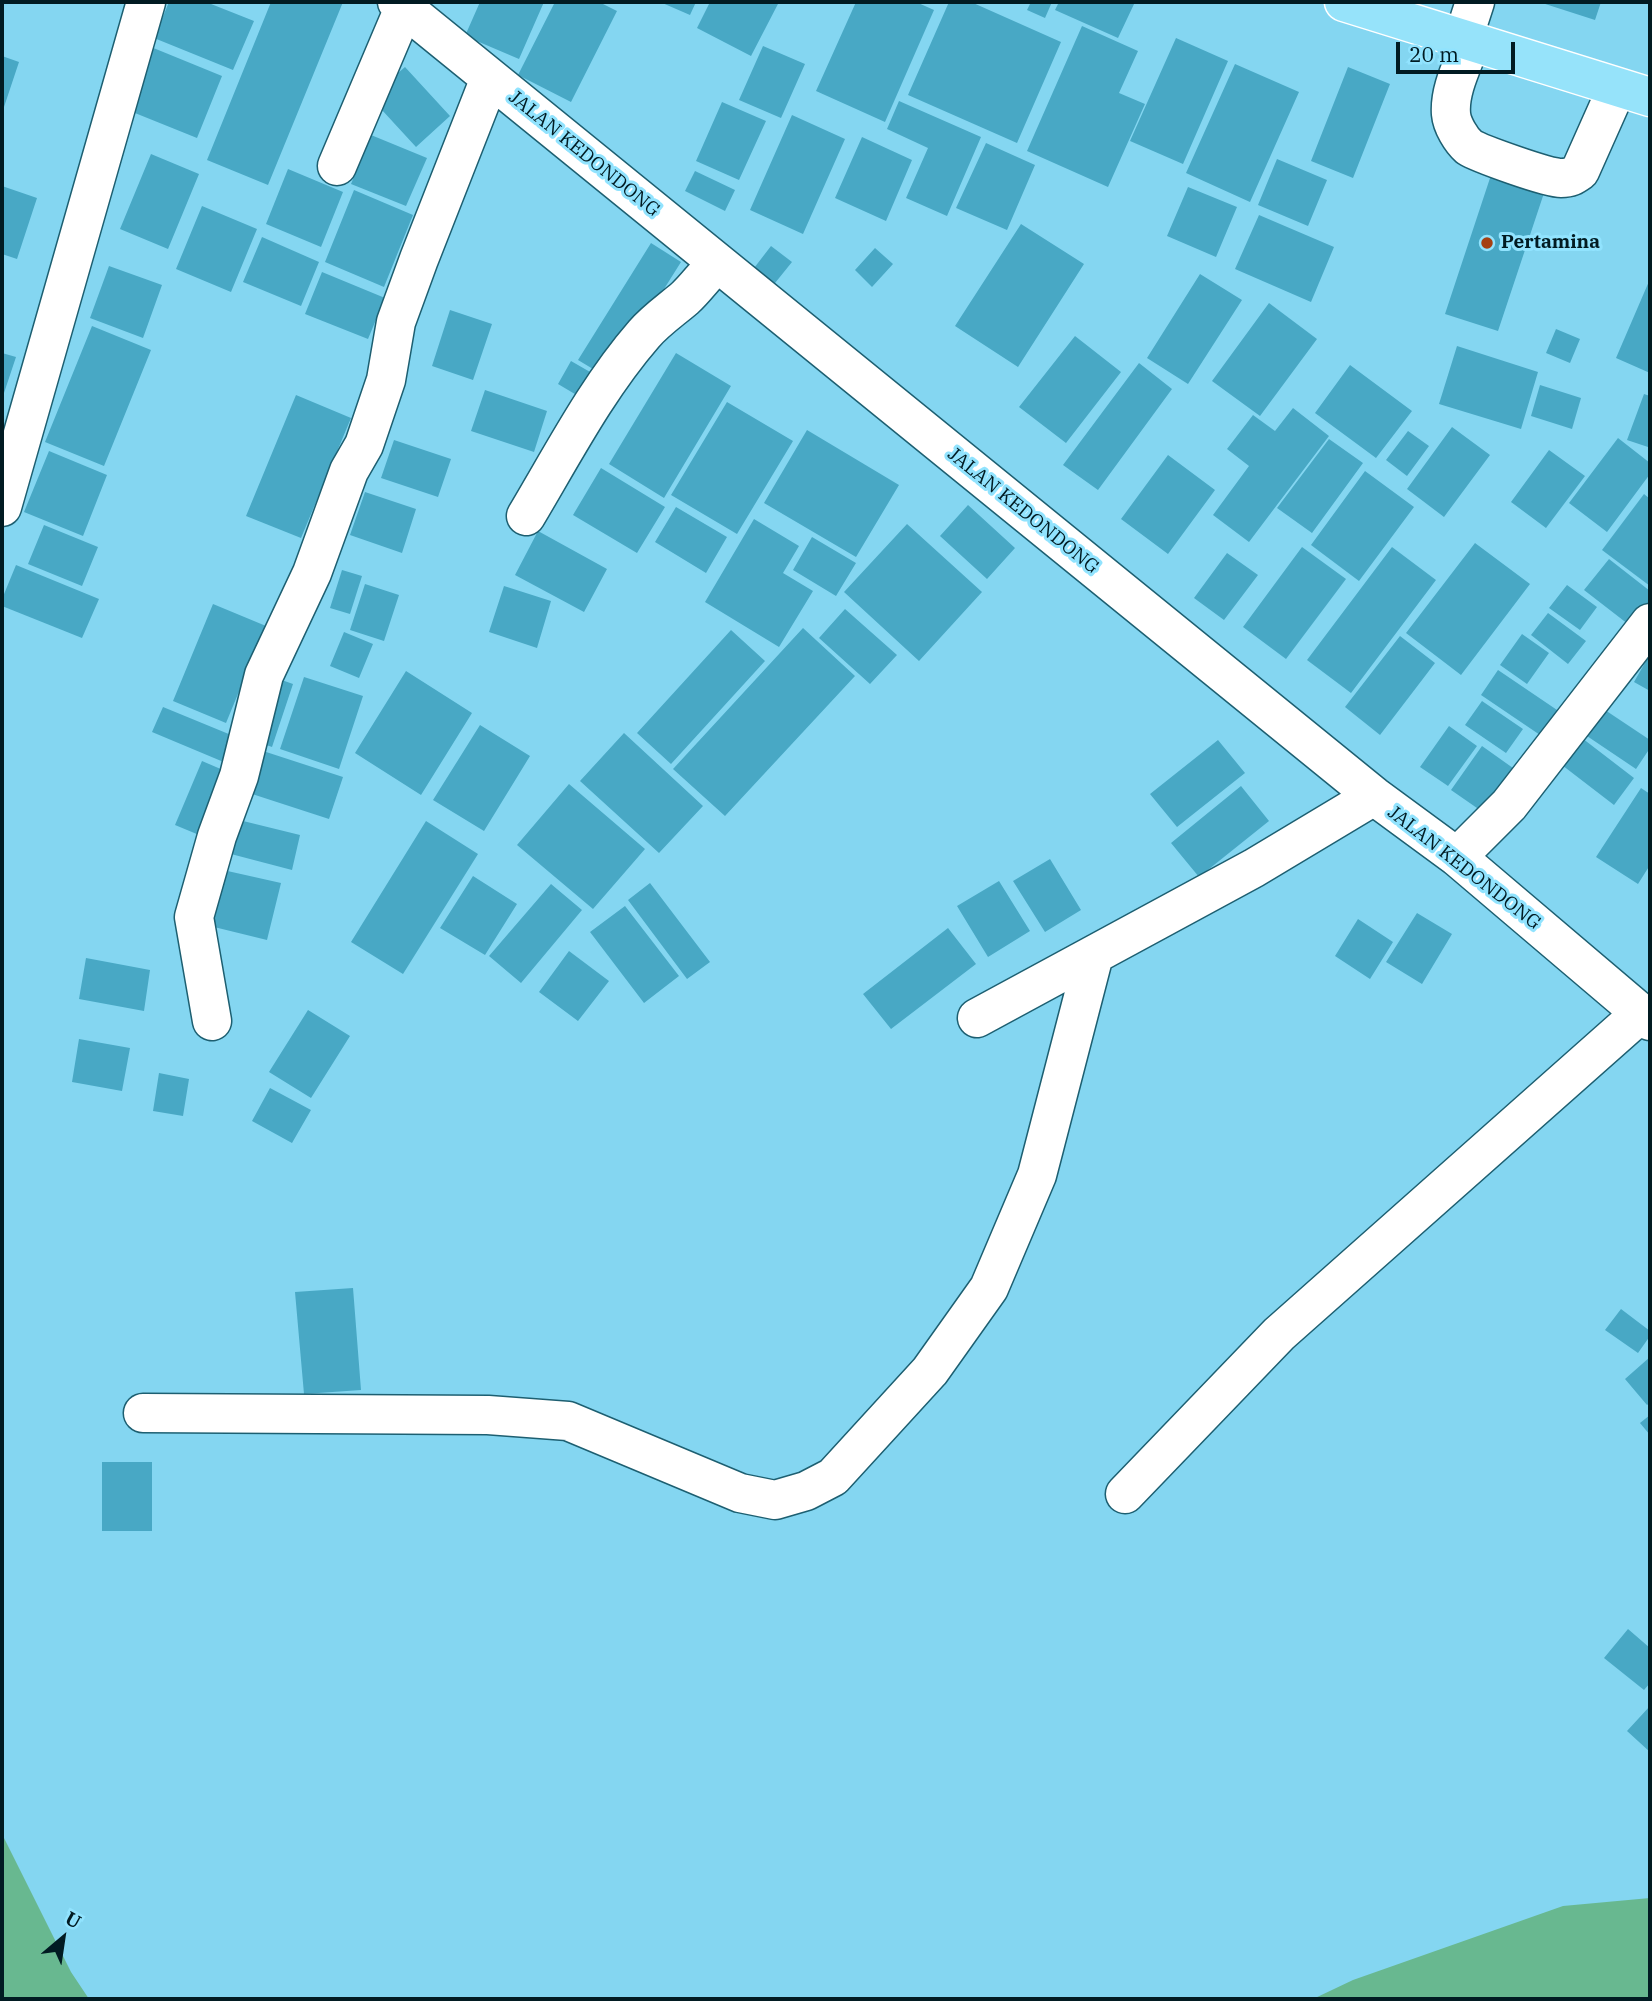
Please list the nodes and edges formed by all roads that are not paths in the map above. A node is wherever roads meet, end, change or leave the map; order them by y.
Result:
1 (146, 2) edge
2 (1344, 2) edge
3 (1475, 2) edge
4 (400, 5) edge
5 (1467, 41) junction
6 (490, 78) junction
7 (1634, 93) edge
8 (337, 166) dead end
9 (718, 263) junction
10 (2, 508) edge
11 (526, 516) dead end
12 (1650, 623) edge
13 (1374, 796) junction
14 (1457, 857) junction
15 (1094, 955) junction
16 (1646, 1017) edge
17 (977, 1018) dead end
18 (212, 1021) dead end
19 (143, 1413) dead end
20 (1125, 1494) dead end

1 - 10 street
2 - 5 main road
3 - 5 street
4 - 6 street, JALAN KEDONDONG
4 - 8 street
5 - 7 main road
5 - 7 street
6 - 9 street, JALAN KEDONDONG
6 - 18 street
9 - 11 street
9 - 13 street, JALAN KEDONDONG
12 - 14 street
13 - 14 street, JALAN KEDONDONG
13 - 15 street
14 - 16 street, JALAN KEDONDONG
15 - 17 street
15 - 19 street
16 - 20 street

